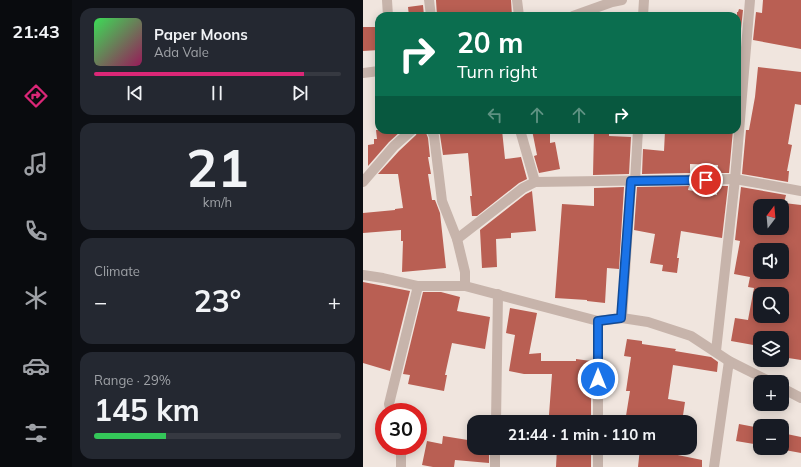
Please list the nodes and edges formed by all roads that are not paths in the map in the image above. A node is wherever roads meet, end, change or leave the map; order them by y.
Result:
1 (387, 0) edge
2 (429, 0) edge
3 (517, 0) edge
4 (644, 0) edge
5 (750, 0) edge
6 (615, 1) edge
7 (388, 12) edge
8 (430, 12) edge
9 (518, 12) edge
10 (584, 12) edge
11 (643, 12) edge
12 (375, 72) edge
13 (363, 73) edge
14 (741, 107) edge
15 (408, 134) edge
16 (433, 134) edge
17 (521, 134) edge
18 (638, 134) edge
19 (739, 134) edge
20 (735, 179) junction
21 (633, 181) junction
22 (363, 182) edge
23 (535, 182) junction
24 (801, 190) edge
25 (457, 239) junction
26 (363, 275) edge
27 (419, 286) junction
28 (465, 286) junction
29 (498, 294) junction
30 (621, 318) junction
31 (598, 321) junction
32 (716, 351) junction
33 (729, 361) junction
34 (757, 375) edge
35 (789, 392) edge
36 (801, 398) edge
37 (389, 403) edge
38 (496, 415) edge
39 (598, 415) edge
40 (401, 455) edge
41 (495, 455) edge
42 (598, 455) edge
43 (401, 467) edge
44 (495, 467) edge
45 (598, 467) edge
46 (714, 467) edge

1 - 7 street
2 - 8 street
3 - 9 street
4 - 11 street
5 - 14 street
6 - 10 street
12 - 13 street
15 - 22 street
16 - 25 street
17 - 23 street
18 - 21 street
19 - 20 street
20 - 21 street
20 - 24 street
20 - 32 street
21 - 23 street
21 - 30 street
23 - 25 street
25 - 28 street
26 - 27 street
27 - 28 street
27 - 37 street
28 - 29 street
29 - 31 street
29 - 38 street
30 - 31 street
30 - 32 street
31 - 39 street
32 - 33 street
33 - 34 street
33 - 46 street
35 - 36 street
40 - 43 street
41 - 44 street
42 - 45 street

